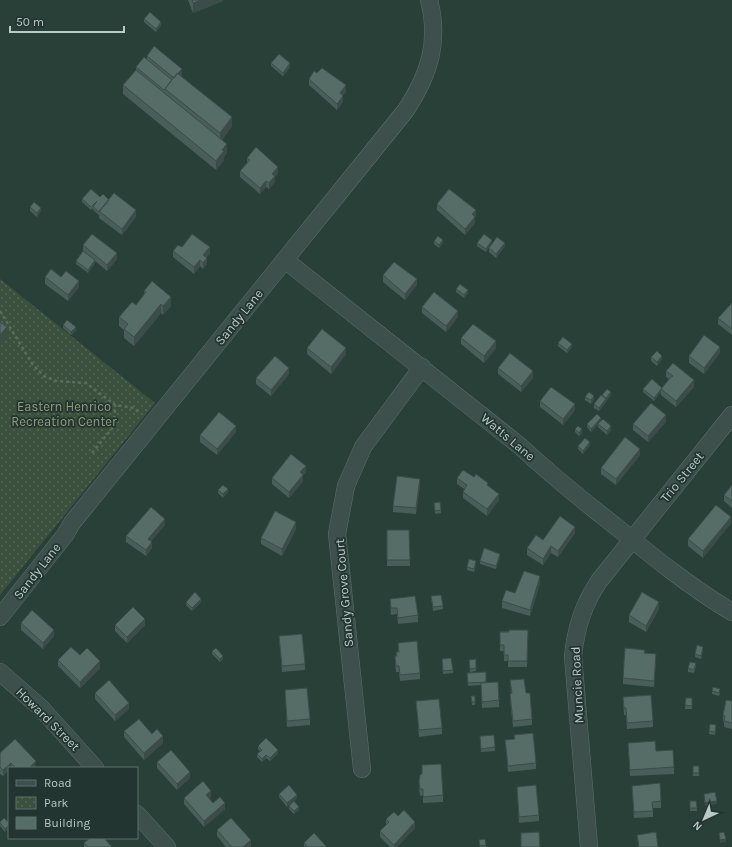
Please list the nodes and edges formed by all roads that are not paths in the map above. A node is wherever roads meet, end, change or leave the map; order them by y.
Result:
1 (429, 0) edge
2 (285, 260) junction
3 (422, 367) junction
4 (732, 415) edge
5 (632, 540) junction
6 (732, 612) edge
7 (0, 617) edge
8 (0, 672) edge
9 (94, 767) edge
10 (362, 769) dead end
11 (138, 815) edge
12 (167, 847) edge
13 (589, 847) edge

1 - 2 street, Sandy Lane
2 - 3 street, Watts Lane
2 - 7 street, Sandy Lane
3 - 5 street, Watts Lane
3 - 10 street, Sandy Grove Court
4 - 5 street, Trio Street
5 - 6 street, Watts Lane
5 - 13 street, Muncie Road
8 - 9 street, Howard Street
11 - 12 street

